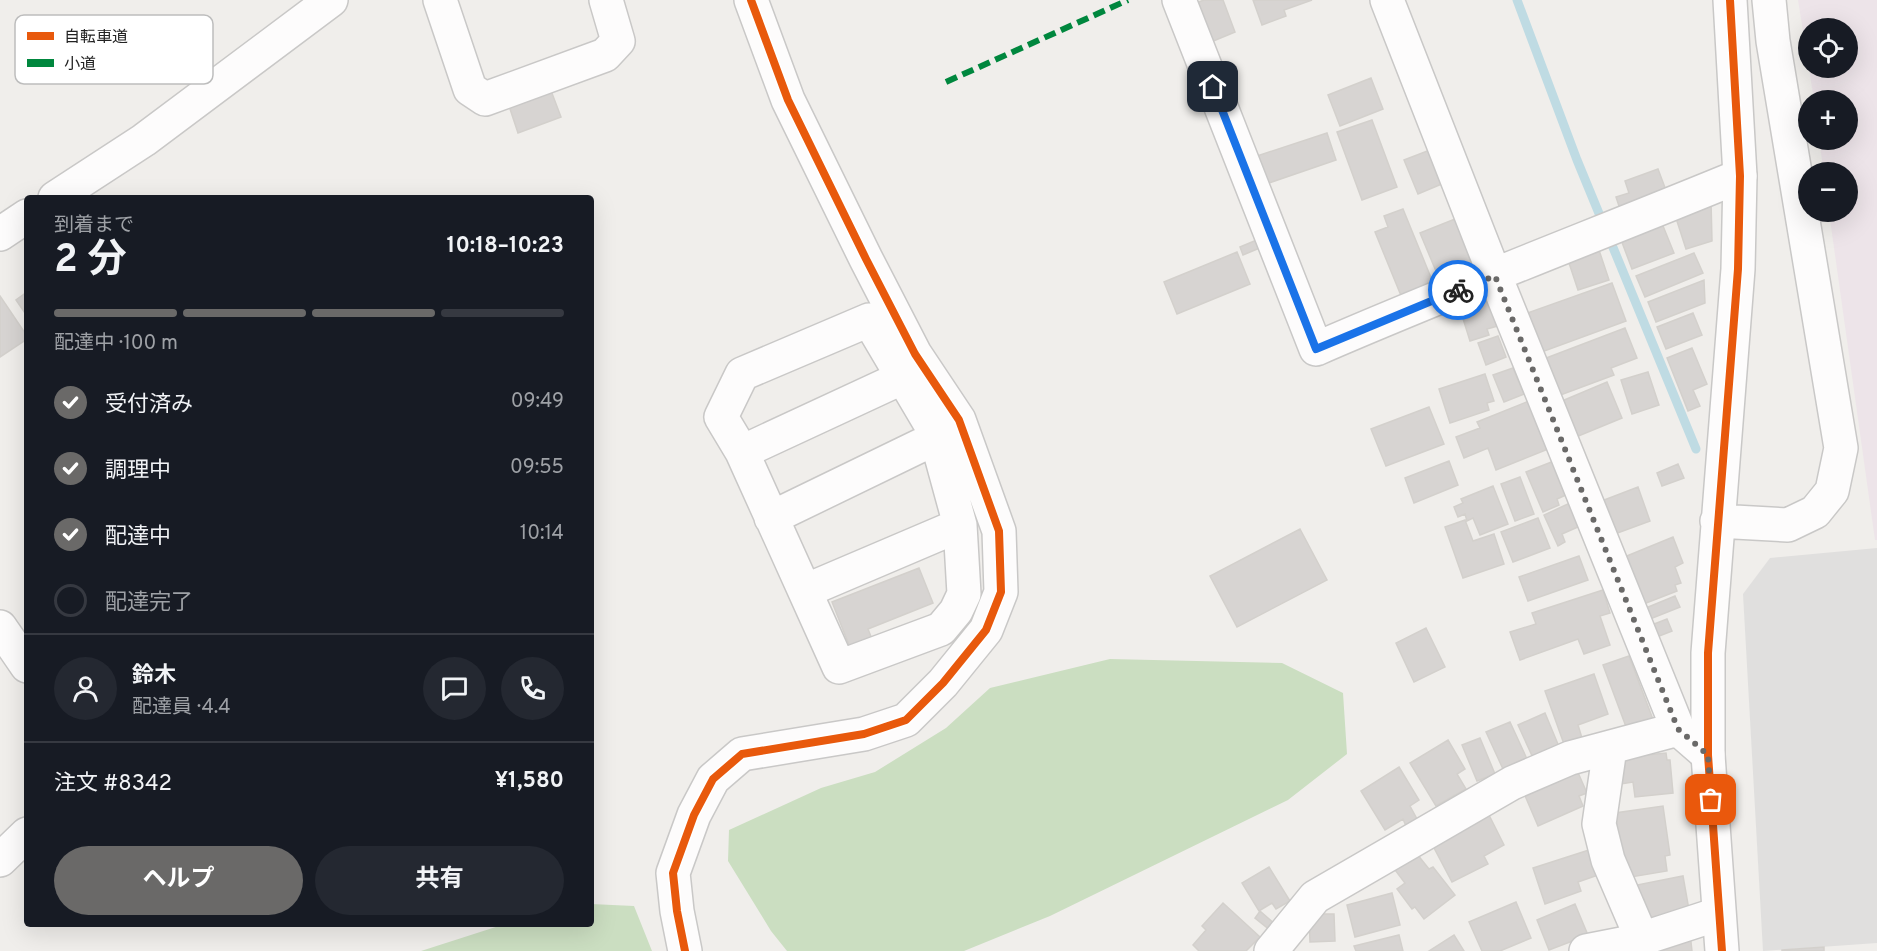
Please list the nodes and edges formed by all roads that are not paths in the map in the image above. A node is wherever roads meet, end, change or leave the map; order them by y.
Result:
1 (331, 0) edge
2 (440, 0) edge
3 (606, 0) edge
4 (751, 0) edge
5 (1179, 0) edge
6 (1387, 0) edge
7 (1769, 0) edge
8 (1730, 1) edge
9 (1740, 176) junction
10 (60, 195) edge
11 (24, 218) edge
12 (0, 234) edge
13 (1495, 276) junction
14 (913, 373) junction
15 (936, 438) junction
16 (742, 452) junction
17 (771, 518) junction
18 (1717, 522) junction
19 (960, 525) junction
20 (805, 591) junction
21 (0, 627) edge
22 (24, 662) edge
23 (1678, 729) junction
24 (1610, 748) junction
25 (1708, 755) junction
26 (24, 837) edge
27 (0, 860) edge
28 (1718, 914) junction
29 (1642, 939) junction
30 (685, 951) edge
31 (1271, 951) edge
32 (1586, 951) edge
33 (1722, 951) edge

1 - 10 street
2 - 3 street
4 - 14 street
5 - 13 street
6 - 13 street
7 - 18 street
8 - 9 street
9 - 13 street
9 - 18 street
11 - 12 street
13 - 23 street
14 - 15 street
14 - 16 street
14 - 16 street
14 - 30 street
15 - 17 street
15 - 19 street
16 - 17 street
17 - 20 street
18 - 25 street
19 - 20 street
19 - 20 street
21 - 22 street
23 - 24 street
23 - 25 street
24 - 29 street
24 - 31 street
25 - 28 street
26 - 27 street
28 - 29 street
28 - 33 street
29 - 32 street

